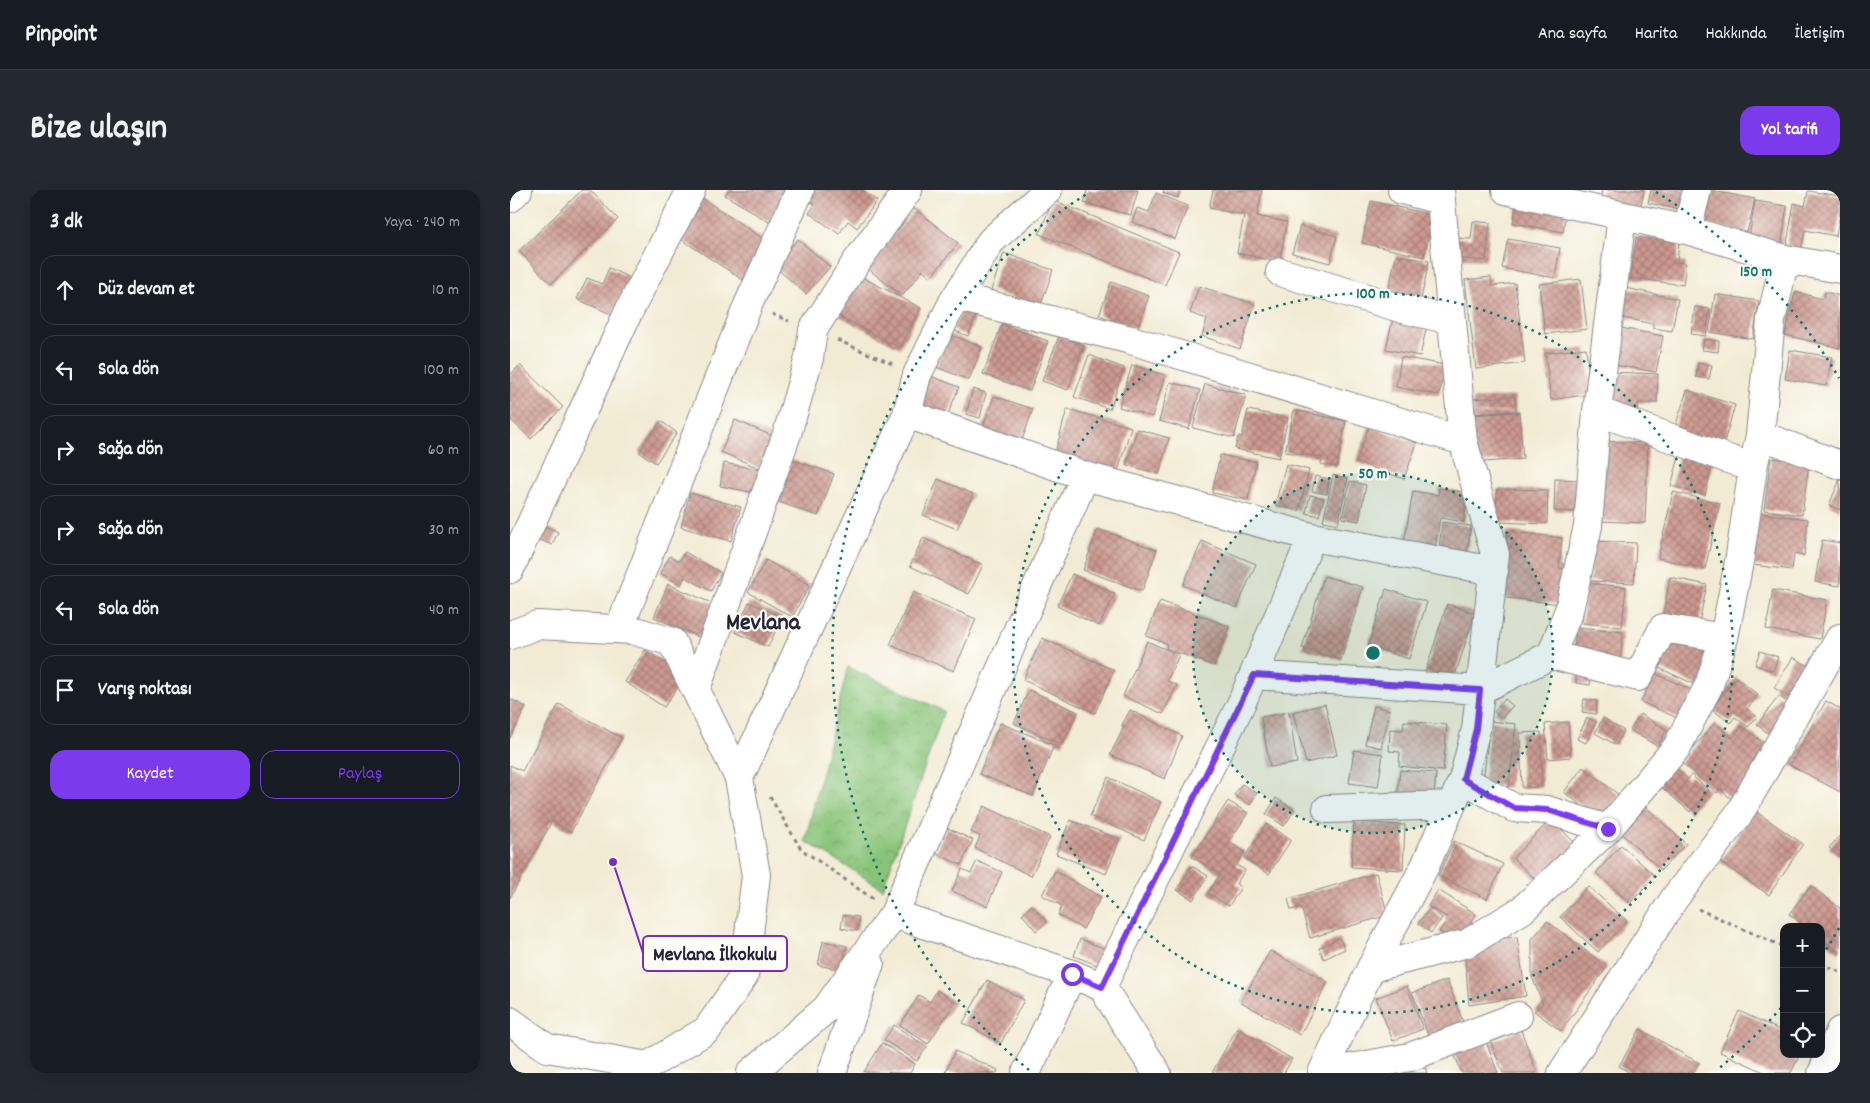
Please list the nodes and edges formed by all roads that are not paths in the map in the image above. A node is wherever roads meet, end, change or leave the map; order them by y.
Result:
1 (691, 190) edge
2 (800, 190) edge
3 (908, 190) edge
4 (1048, 190) edge
5 (1402, 190) edge
6 (1506, 190) edge
7 (1697, 190) edge
8 (1440, 195) edge
9 (1622, 216) junction
10 (1687, 230) junction
11 (1784, 260) junction
12 (1840, 269) edge
13 (1280, 272) dead end
14 (958, 297) junction
15 (1451, 320) junction
16 (1598, 411) junction
17 (907, 414) junction
18 (1760, 435) junction
19 (1463, 441) junction
20 (1840, 465) edge
21 (1753, 468) junction
22 (1085, 476) junction
23 (1312, 537) junction
24 (510, 570) edge
25 (1494, 571) junction
26 (619, 630) junction
27 (510, 635) edge
28 (1724, 638) junction
29 (1840, 638) edge
30 (1551, 655) junction
31 (1254, 675) junction
32 (696, 689) junction
33 (1480, 690) junction
34 (743, 769) junction
35 (1463, 779) junction
36 (1452, 805) junction
37 (1327, 809) dead end
38 (1608, 829) junction
39 (887, 924) junction
40 (1371, 968) junction
41 (1072, 974) junction
42 (1102, 987) junction
43 (1518, 1016) dead end
44 (510, 1022) edge
45 (1840, 1031) edge
46 (642, 1069) edge
47 (751, 1073) edge
48 (832, 1073) edge
49 (1026, 1073) edge
50 (1157, 1073) edge
51 (1323, 1073) edge
52 (1562, 1073) edge
53 (1822, 1073) edge

1 - 24 street
2 - 26 street
3 - 32 street
4 - 14 street
5 - 8 street
6 - 9 street
7 - 10 street
8 - 15 street
9 - 10 street
9 - 16 street
10 - 11 street
11 - 12 street
11 - 18 street
13 - 15 street
14 - 17 street
14 - 19 street
15 - 19 street
16 - 21 street
16 - 30 street
17 - 22 street
17 - 34 street
18 - 20 street
18 - 21 street
19 - 25 street
21 - 28 street
22 - 23 street
22 - 39 street
23 - 25 street
23 - 31 street
25 - 33 street
26 - 27 street
26 - 32 street
28 - 30 street
28 - 38 street
29 - 52 street
30 - 33 street
31 - 33 street
31 - 42 street
32 - 34 street
33 - 35 street
34 - 46 street
35 - 36 street
35 - 38 street
36 - 37 street
36 - 40 street
38 - 40 street
39 - 41 street
39 - 47 street
39 - 48 street
40 - 51 street
41 - 42 street
41 - 49 street
42 - 50 street
43 - 51 street
44 - 46 street
45 - 53 street

